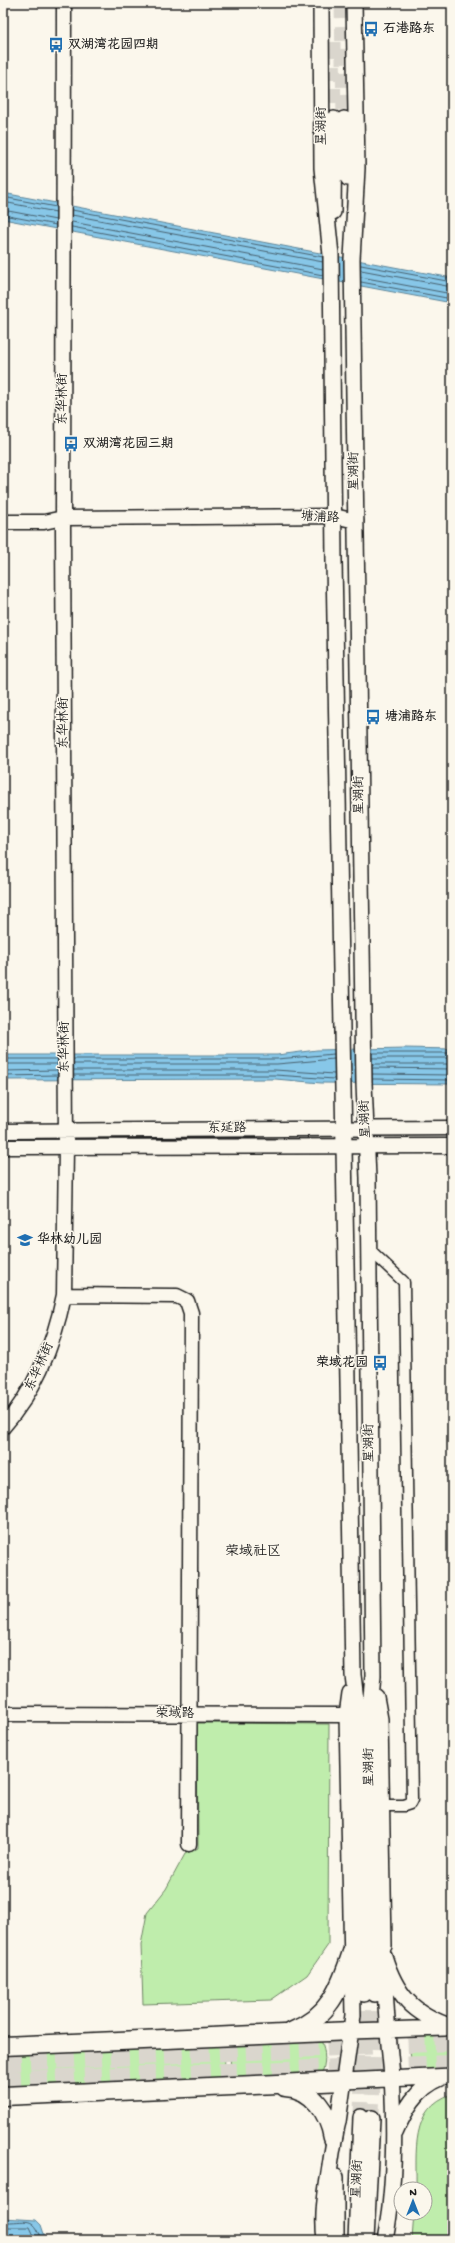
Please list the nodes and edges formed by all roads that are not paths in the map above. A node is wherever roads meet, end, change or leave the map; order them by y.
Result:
1 (64, 3) edge
2 (321, 3) edge
3 (354, 3) edge
4 (331, 252) junction
5 (352, 252) junction
6 (334, 521) junction
7 (356, 521) junction
8 (3, 522) edge
9 (63, 523) junction
10 (344, 1128) junction
11 (366, 1128) junction
12 (452, 1128) edge
13 (3, 1131) edge
14 (66, 1131) junction
15 (344, 1146) junction
16 (367, 1146) junction
17 (452, 1146) edge
18 (3, 1147) edge
19 (66, 1148) junction
20 (368, 1248) junction
21 (64, 1295) junction
22 (3, 1428) edge
23 (353, 1675) junction
24 (373, 1676) junction
25 (3, 1714) edge
26 (190, 1714) junction
27 (347, 1715) junction
28 (383, 1806) junction
29 (190, 1844) dead end
30 (352, 1952) junction
31 (384, 1956) junction
32 (452, 2027) edge
33 (388, 2030) junction
34 (351, 2031) junction
35 (285, 2034) junction
36 (3, 2046) edge
37 (449, 2076) edge
38 (392, 2079) junction
39 (344, 2081) junction
40 (247, 2085) junction
41 (3, 2096) edge
42 (392, 2138) junction
43 (333, 2145) junction
44 (392, 2164) junction
45 (325, 2240) edge
46 (336, 2240) edge
47 (356, 2240) edge
48 (366, 2240) edge
49 (384, 2240) edge
50 (394, 2240) edge

1 - 9 street, 东华林街
2 - 4 main road, 星湖街
3 - 5 main road, 星湖街
4 - 5 main road, 星湖街
4 - 6 main road, 星湖街
5 - 7 main road, 星湖街
6 - 7 street, 塘浦路
6 - 9 street, 塘浦路
6 - 10 main road, 星湖街
7 - 11 main road, 星湖街
8 - 9 street, 塘浦路
9 - 14 street, 东华林街
10 - 11 street, 东延路
10 - 14 street, 东延路
10 - 15 main road, 星湖街
11 - 12 street, 东延路
11 - 16 main road, 星湖街
13 - 14 street, 东延路
14 - 19 street, 东华林街
15 - 16 street, 东延路
15 - 19 street, 东延路
15 - 23 main road, 星湖街
16 - 17 street, 东延路
16 - 20 main road, 星湖街
18 - 19 street, 东延路
19 - 21 street, 东华林街
20 - 24 main road, 星湖街
20 - 28 street
21 - 22 street, 东华林街
21 - 26 street
23 - 24 main road, 星湖街
23 - 27 main road
24 - 28 main road
25 - 26 street, 荣域路
26 - 27 street, 荣域路
26 - 29 street
27 - 30 main road
28 - 31 main road
30 - 34 main road
30 - 35 highway
31 - 32 main road
31 - 33 main road
32 - 33 main road
33 - 34 main road
33 - 38 main road
34 - 35 highway
34 - 39 main road
35 - 36 highway
37 - 38 main road
37 - 42 main road
38 - 39 main road
38 - 42 main road
39 - 40 highway
39 - 43 main road
40 - 41 highway
40 - 43 highway
42 - 44 main road
43 - 45 main road
43 - 46 main road
44 - 49 main road
44 - 50 main road
47 - 48 main road, 星湖街

